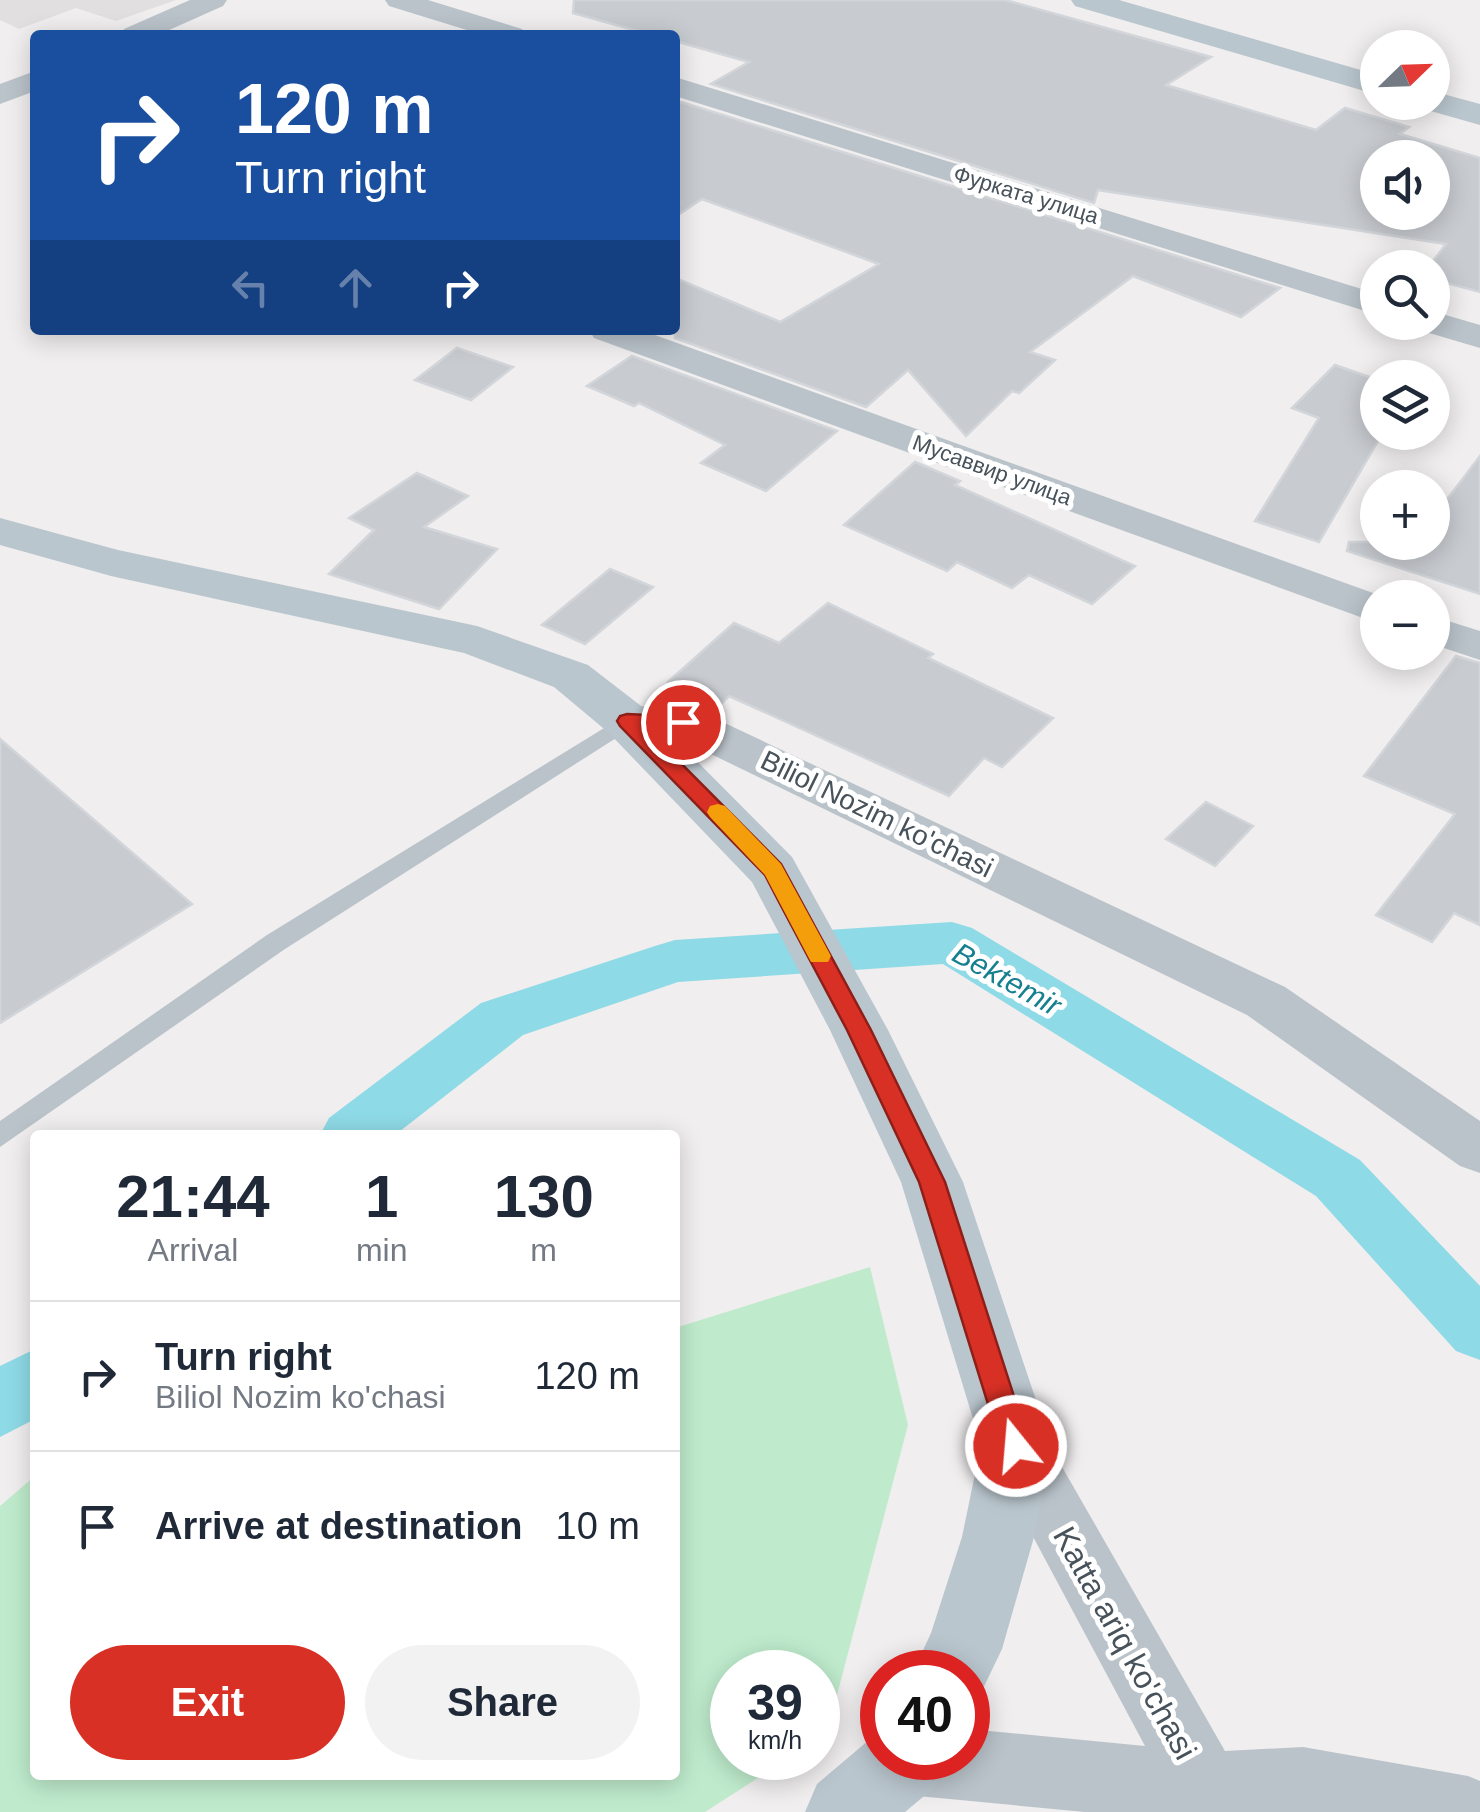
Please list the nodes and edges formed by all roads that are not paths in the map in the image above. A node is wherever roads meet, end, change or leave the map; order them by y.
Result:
1 (212, 0) edge
2 (399, 0) edge
3 (1086, 0) edge
4 (1134, 0) edge
5 (145, 30) edge
6 (496, 30) edge
7 (1360, 65) edge
8 (1360, 80) edge
9 (30, 82) edge
10 (680, 88) edge
11 (1450, 91) edge
12 (0, 95) edge
13 (1480, 100) edge
14 (0, 103) edge
15 (1450, 106) edge
16 (30, 114) edge
17 (1480, 115) edge
18 (1360, 299) edge
19 (1450, 328) edge
20 (621, 335) edge
21 (1480, 337) edge
22 (0, 531) edge
23 (1360, 602) edge
24 (1450, 635) edge
25 (1480, 646) edge
26 (627, 721) junction
27 (0, 1136) edge
28 (1480, 1150) edge
29 (1016, 1446) junction
30 (963, 1650) edge
31 (990, 1766) edge
32 (882, 1780) edge
33 (1206, 1788) junction
34 (845, 1812) edge
35 (1468, 1812) edge

1 - 5 street
2 - 6 street
3 - 8 street
4 - 7 street
9 - 12 street
10 - 18 street, Фурката улица
11 - 13 street
14 - 16 street
15 - 17 street
19 - 21 street
20 - 23 street, Мусаввир улица
22 - 26 street
24 - 25 street
26 - 27 lane
26 - 28 street, Biliol Nozim ko'chasi
26 - 29 street, Katta ariq ko'chasi
29 - 30 street, Katta ariq ko'chasi
29 - 33 street, Katta ariq ko'chasi
31 - 33 street, Katta ariq ko'chasi
32 - 34 street, Katta ariq ko'chasi
33 - 35 street, Katta ariq ko'chasi

